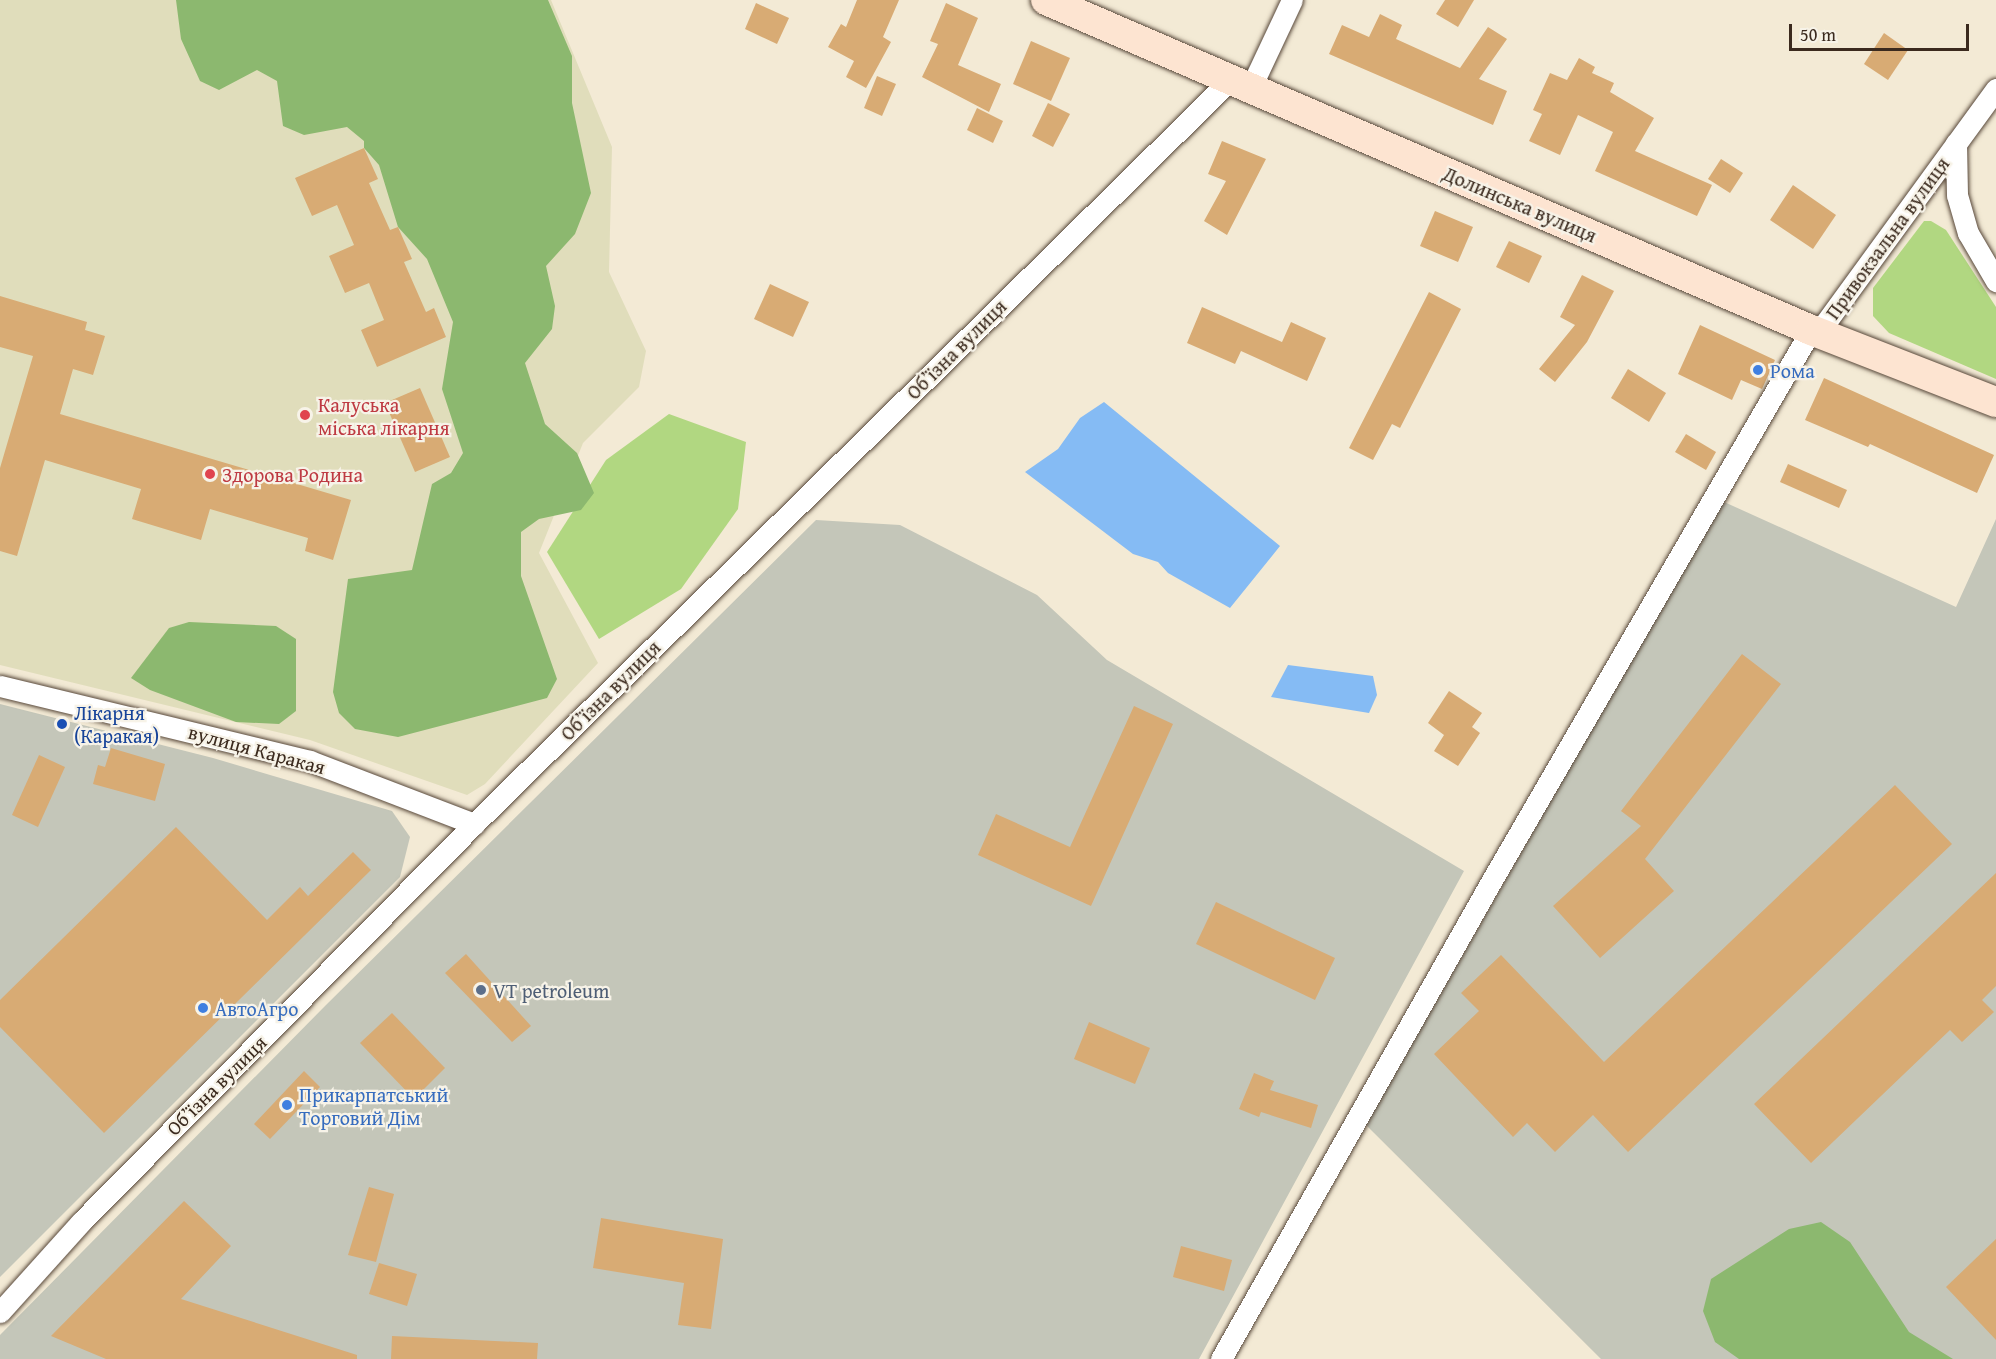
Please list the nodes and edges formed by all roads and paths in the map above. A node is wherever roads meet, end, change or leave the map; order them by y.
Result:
1 (1046, 0) edge
2 (1292, 0) edge
3 (1241, 83) junction
4 (1996, 88) edge
5 (1956, 143) junction
6 (1996, 281) edge
7 (1814, 331) junction
8 (1996, 402) edge
9 (0, 686) edge
10 (474, 824) junction
11 (0, 1311) edge
12 (1221, 1359) edge

1 - 3 main road, Долинська вулиця
2 - 3 street
3 - 7 main road, Долинська вулиця
3 - 10 street, Обʼїзна вулиця
4 - 5 street, Привокзальна вулиця
5 - 6 street, Привокзальна вулиця
5 - 7 street, Привокзальна вулиця
7 - 8 main road, Долинська вулиця
7 - 12 street, Привокзальна вулиця
9 - 10 street, вулиця Каракая
10 - 11 street, Обʼїзна вулиця

